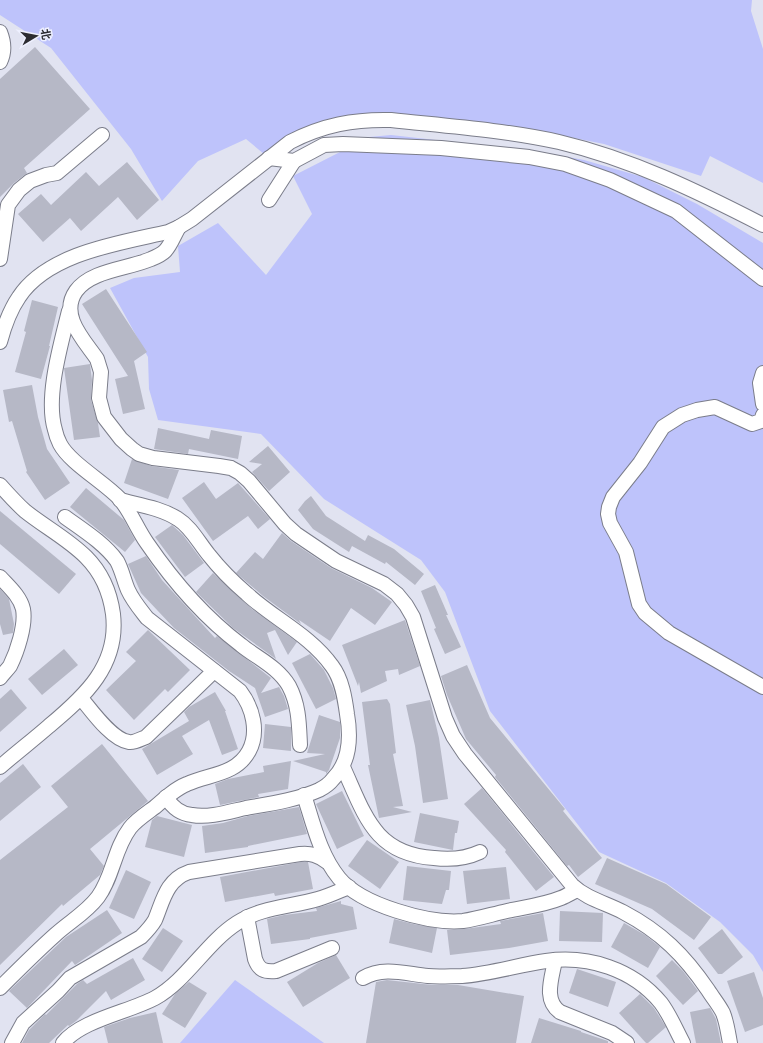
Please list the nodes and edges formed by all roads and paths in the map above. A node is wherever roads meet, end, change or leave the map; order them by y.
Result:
1 (0, 32) edge
2 (0, 62) edge
3 (102, 135) dead end
4 (269, 158) junction
5 (294, 161) junction
6 (269, 200) dead end
7 (763, 224) edge
8 (179, 227) junction
9 (0, 259) edge
10 (763, 279) edge
11 (71, 301) junction
12 (0, 342) edge
13 (763, 373) edge
14 (763, 404) edge
15 (763, 415) edge
16 (0, 485) edge
17 (120, 500) junction
18 (65, 517) dead end
19 (0, 577) edge
20 (214, 671) junction
21 (0, 678) edge
22 (763, 687) edge
23 (81, 698) junction
24 (300, 745) dead end
25 (0, 767) edge
26 (343, 768) junction
27 (304, 795) junction
28 (166, 797) junction
29 (480, 852) dead end
30 (327, 862) junction
31 (349, 887) junction
32 (577, 890) junction
33 (247, 918) junction
34 (332, 948) dead end
35 (555, 960) junction
36 (363, 978) dead end
37 (0, 988) edge
38 (12, 1043) edge
39 (63, 1043) edge
40 (628, 1043) edge
41 (683, 1043) edge
42 (730, 1043) edge

1 - 2 street
3 - 9 street
4 - 5 street
4 - 7 street
4 - 8 street
5 - 6 street
5 - 10 street
8 - 11 street
8 - 12 street
11 - 17 street
11 - 32 street
13 - 14 street
15 - 22 street
16 - 23 street
17 - 24 street
17 - 26 street
18 - 20 street
19 - 21 street
20 - 23 street
20 - 28 street
23 - 25 street
26 - 27 street
26 - 29 street
27 - 28 street
27 - 30 street
28 - 37 street
30 - 31 street
30 - 38 street
31 - 32 street
31 - 33 street
32 - 42 street
33 - 34 street
33 - 39 street
35 - 36 street
35 - 40 street
35 - 41 street

